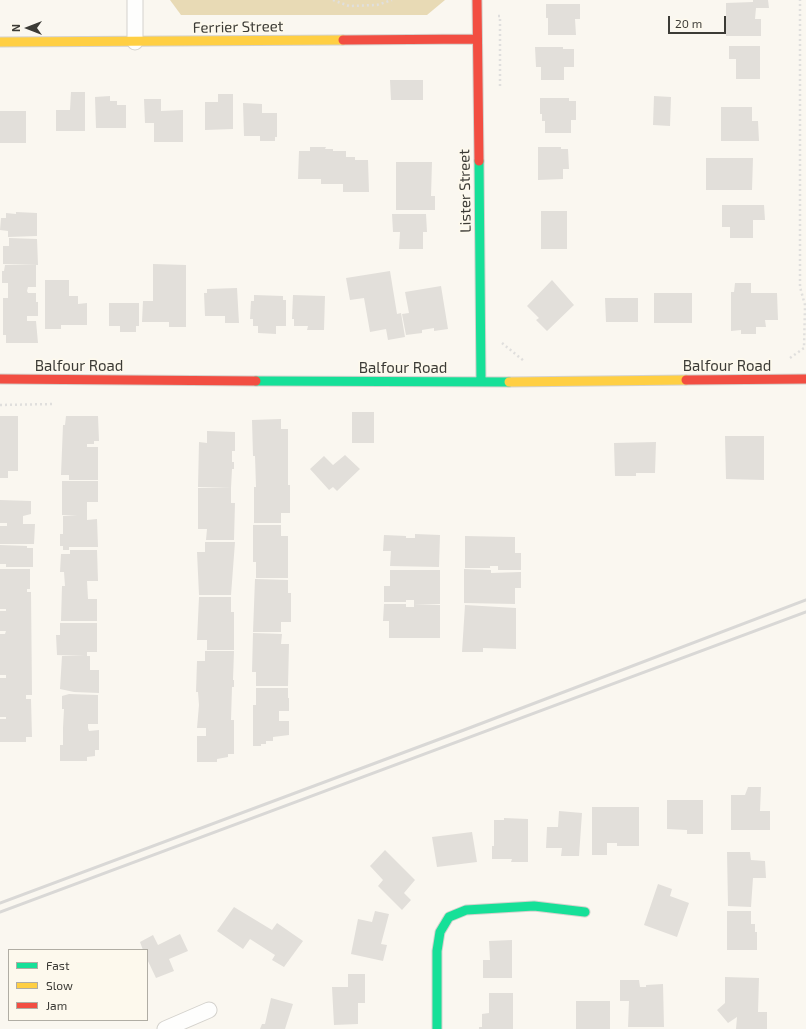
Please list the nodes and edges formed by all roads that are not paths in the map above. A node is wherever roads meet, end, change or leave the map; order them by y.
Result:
1 (135, 0) edge
2 (478, 0) edge
3 (477, 39) junction
4 (0, 42) edge
5 (135, 42) junction
6 (806, 379) edge
7 (0, 380) edge
8 (481, 382) junction
9 (585, 912) dead end
10 (210, 1010) dead end
11 (165, 1029) edge
12 (436, 1029) edge

1 - 5 street
2 - 3 street, Lister Street
3 - 5 street, Ferrier Street
3 - 8 street, Lister Street
4 - 5 street, Ferrier Street
6 - 8 street, Balfour Road
7 - 8 street, Balfour Road
9 - 12 street
10 - 11 street

